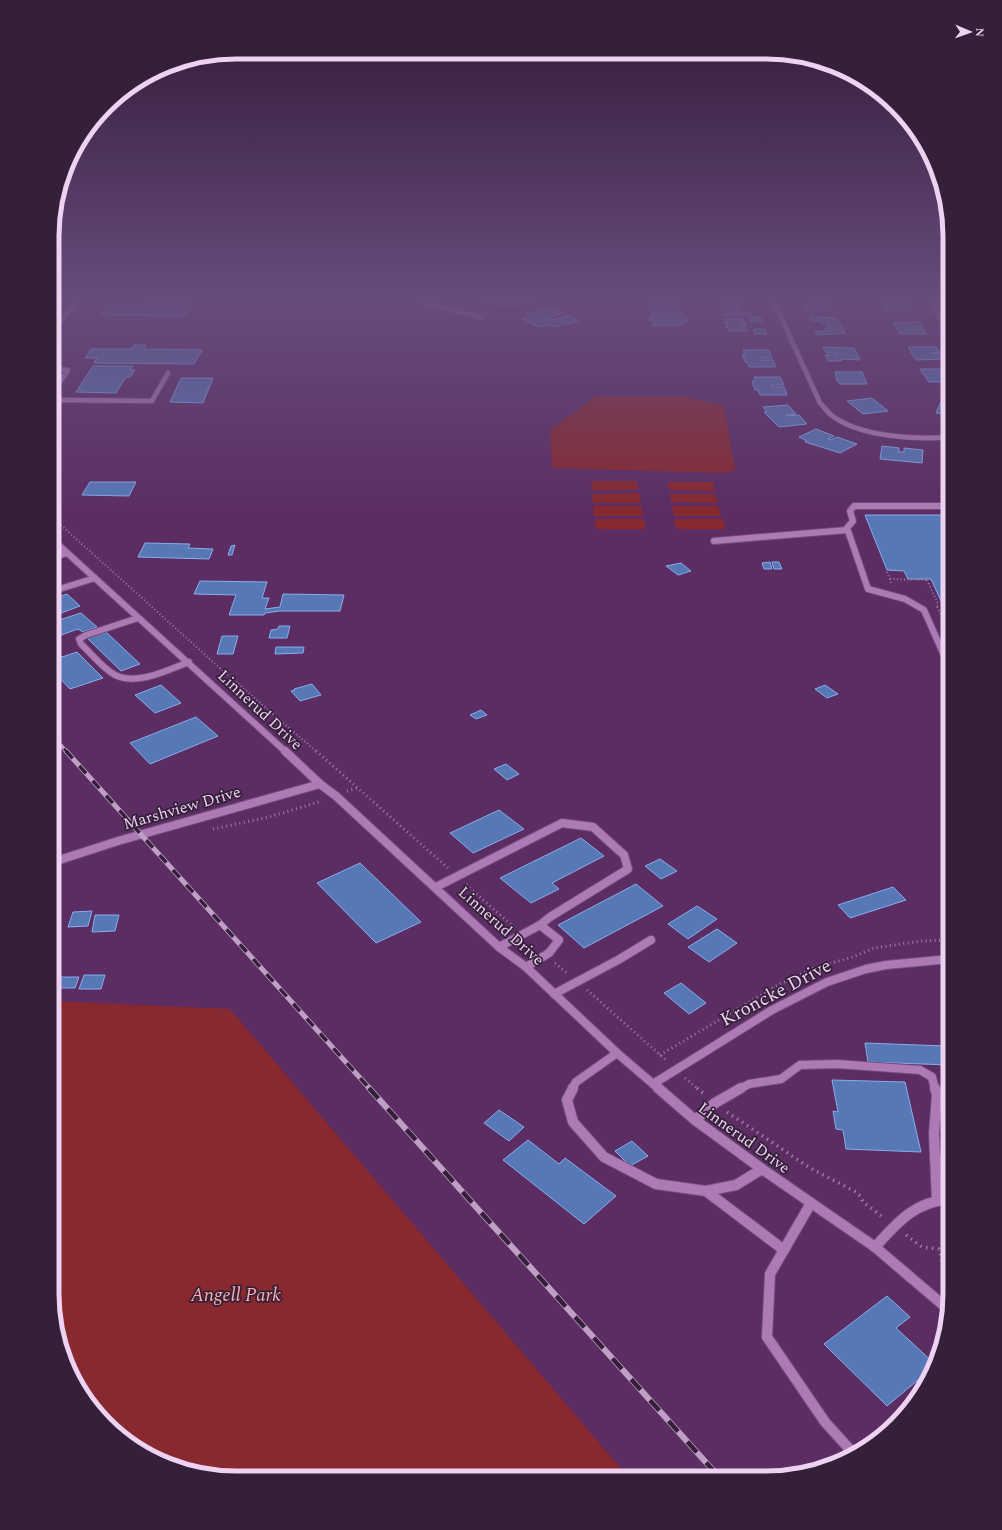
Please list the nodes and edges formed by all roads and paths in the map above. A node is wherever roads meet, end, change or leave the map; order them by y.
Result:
1 (59, 369) edge
2 (805, 369) edge
3 (168, 373) dead end
4 (59, 383) edge
5 (59, 400) edge
6 (943, 438) edge
7 (943, 506) edge
8 (59, 523) edge
9 (847, 530) junction
10 (714, 541) dead end
11 (59, 546) edge
12 (67, 553) junction
13 (59, 555) edge
14 (95, 578) junction
15 (890, 580) dead end
16 (59, 589) edge
17 (937, 607) dead end
18 (138, 618) junction
19 (943, 653) edge
20 (189, 662) junction
21 (320, 784) junction
22 (313, 804) dead end
23 (208, 830) dead end
24 (59, 860) edge
25 (457, 876) junction
26 (436, 887) junction
27 (540, 925) junction
28 (522, 934) junction
29 (651, 940) dead end
30 (499, 947) junction
31 (547, 956) junction
32 (943, 959) edge
33 (526, 967) junction
34 (576, 981) junction
35 (554, 994) junction
36 (617, 1053) junction
37 (662, 1057) dead end
38 (688, 1080) dead end
39 (653, 1084) junction
40 (715, 1103) junction
41 (695, 1120) junction
42 (935, 1160) junction
43 (943, 1161) edge
44 (762, 1169) junction
45 (850, 1188) dead end
46 (706, 1191) junction
47 (943, 1200) edge
48 (937, 1201) junction
49 (811, 1203) junction
50 (875, 1247) junction
51 (922, 1247) dead end
52 (784, 1250) junction
53 (943, 1262) edge
54 (943, 1305) edge
55 (850, 1450) edge

1 - 4 street
2 - 6 street
3 - 5 street
7 - 9 street
8 - 25 path
9 - 10 street
9 - 19 street
11 - 12 street, Linnerud Drive
12 - 13 street
12 - 14 street, Linnerud Drive
14 - 16 street
14 - 18 street, Linnerud Drive
15 - 17 path
18 - 20 street, Linnerud Drive
18 - 20 street
20 - 21 street, Linnerud Drive
21 - 24 street, Marshview Drive
21 - 26 street, Linnerud Drive
22 - 23 path
25 - 26 street
25 - 27 street
25 - 28 path
26 - 30 street, Linnerud Drive
27 - 28 street
27 - 31 street
28 - 30 street
29 - 34 street
30 - 33 street, Linnerud Drive
31 - 33 street
31 - 34 path
32 - 39 street, Kroncke Drive
33 - 35 street, Linnerud Drive
34 - 35 street
34 - 37 path
35 - 36 street, Linnerud Drive
36 - 39 street, Linnerud Drive
36 - 46 street
38 - 40 path
39 - 41 street, Linnerud Drive
40 - 41 street
40 - 42 street
40 - 45 path
41 - 44 street, Linnerud Drive
42 - 43 street
42 - 48 street
44 - 46 street
44 - 49 street, Linnerud Drive
46 - 52 street
47 - 48 street
48 - 50 street
49 - 50 street, Linnerud Drive
49 - 52 street
50 - 54 street, Linnerud Drive
51 - 53 path
52 - 55 street

